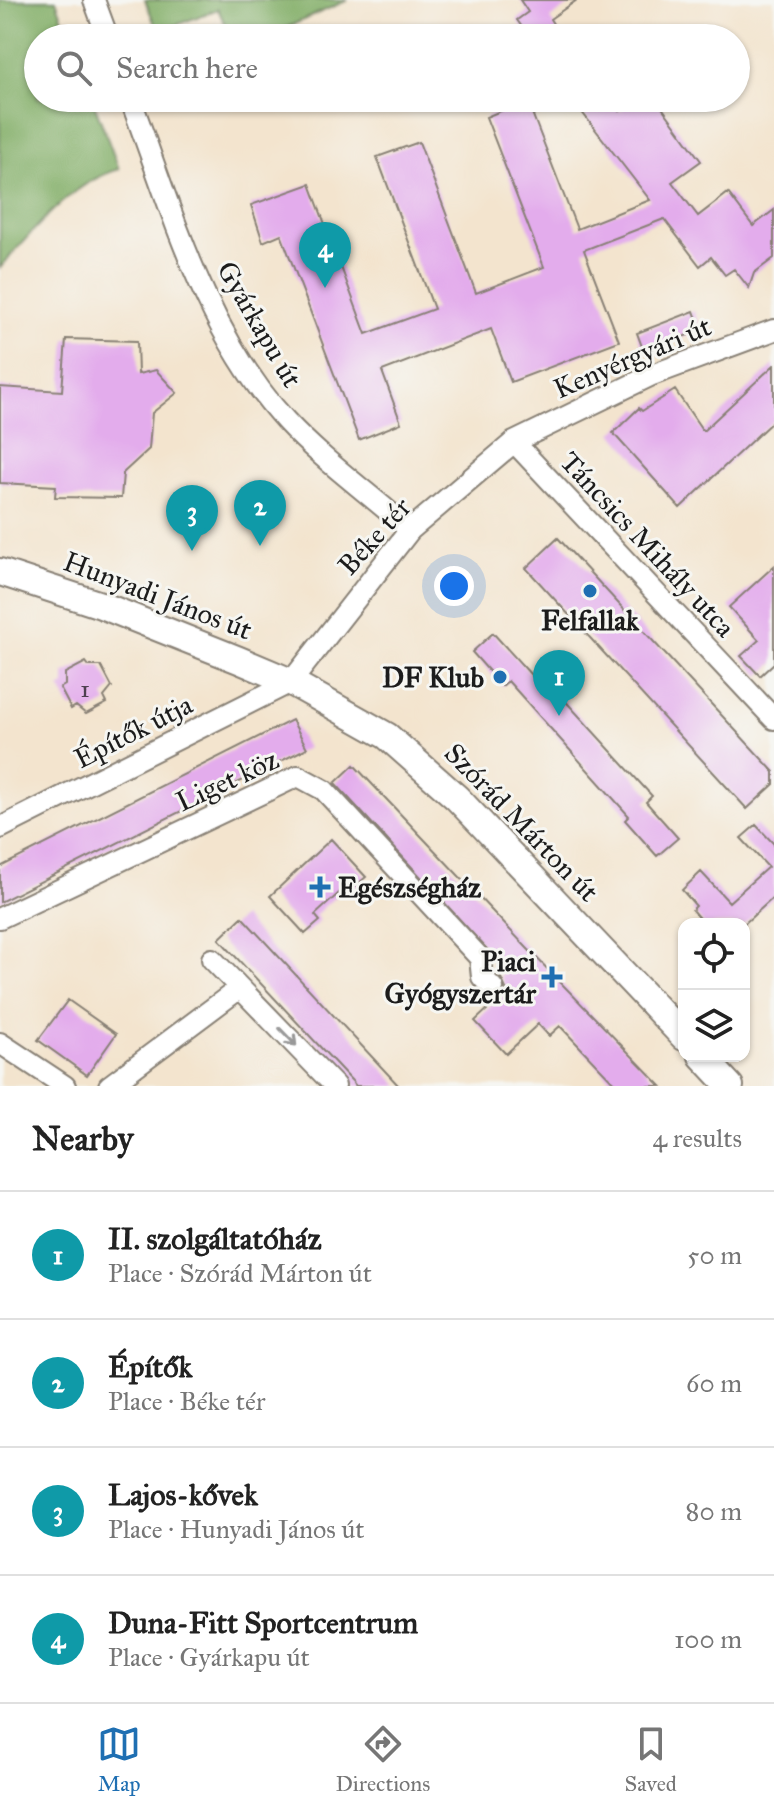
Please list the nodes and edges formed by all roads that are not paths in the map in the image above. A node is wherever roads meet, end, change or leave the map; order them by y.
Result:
1 (94, 0) edge
2 (103, 24) edge
3 (135, 112) edge
4 (774, 330) edge
5 (514, 442) junction
6 (410, 530) junction
7 (0, 572) edge
8 (291, 682) junction
9 (774, 719) edge
10 (0, 828) edge
11 (0, 918) edge
12 (212, 959) dead end
13 (240, 988) junction
14 (493, 988) dead end
15 (678, 1031) edge
16 (0, 1043) edge
17 (708, 1062) edge
18 (65, 1086) edge
19 (109, 1086) edge
20 (335, 1086) edge
21 (730, 1086) edge

1 - 2 street
3 - 6 street, Gyárkapu út
4 - 5 street, Kenyérgyári út
5 - 6 street, Béke tér
5 - 9 street, Táncsics Mihály utca
6 - 8 street, Béke tér
7 - 8 street, Hunyadi János út
8 - 10 street, Építők útja
8 - 15 street, Szórád Márton út
11 - 14 street, Liget köz
12 - 13 street
13 - 19 street
13 -> 20 street
16 - 18 street
17 - 21 street

